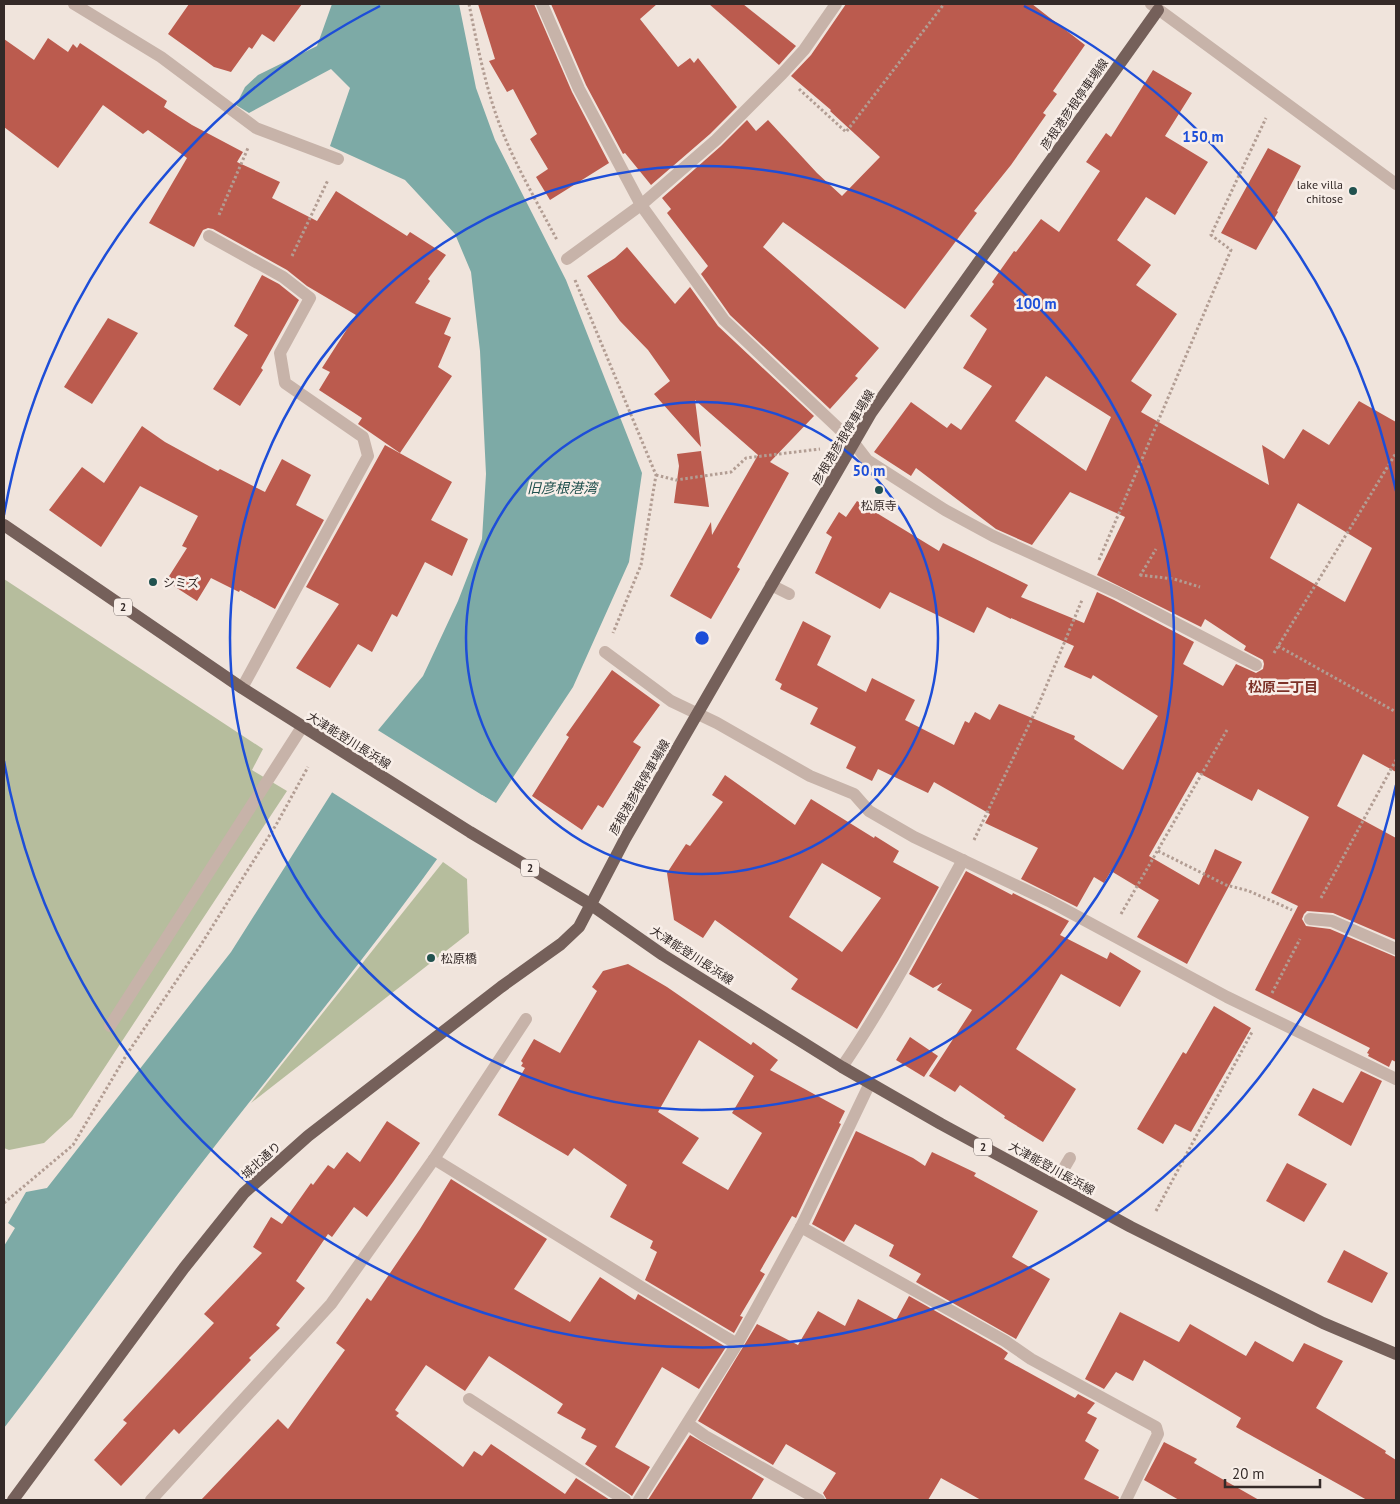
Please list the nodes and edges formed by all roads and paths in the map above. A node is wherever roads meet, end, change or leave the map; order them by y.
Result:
1 (74, 4) edge
2 (469, 4) edge
3 (542, 4) edge
4 (836, 4) edge
5 (944, 4) edge
6 (1155, 7) edge
7 (782, 74) junction
8 (1266, 118) dead end
9 (256, 128) junction
10 (338, 159) joint
11 (1396, 184) edge
12 (641, 204) junction
13 (209, 236) joint
14 (567, 259) junction
15 (283, 277) junction
16 (854, 443) junction
17 (820, 449) dead end
18 (1396, 453) edge
19 (656, 475) junction
20 (4, 525) edge
21 (1156, 549) dead end
22 (1140, 575) junction
23 (1090, 582) junction
24 (771, 585) junction
25 (1200, 587) dead end
26 (789, 594) dead end
27 (1131, 600) junction
28 (1278, 646) junction
29 (605, 652) joint
30 (1256, 665) joint
31 (242, 688) junction
32 (1396, 712) edge
33 (698, 714) junction
34 (302, 727) junction
35 (1227, 730) dead end
36 (1396, 760) edge
37 (308, 767) dead end
38 (1158, 851) junction
39 (963, 860) junction
40 (590, 904) junction
41 (1310, 918) junction
42 (1110, 934) junction
43 (1396, 949) edge
44 (1261, 1014) junction
45 (526, 1019) dead end
46 (110, 1026) dead end
47 (842, 1067) junction
48 (1396, 1080) edge
49 (870, 1083) junction
50 (1070, 1158) dead end
51 (434, 1159) junction
52 (1054, 1185) junction
53 (4, 1203) edge
54 (1156, 1211) dead end
55 (801, 1227) junction
56 (737, 1344) junction
57 (1396, 1354) edge
58 (468, 1399) dead end
59 (688, 1424) junction
60 (13, 1500) edge
61 (151, 1500) edge
62 (625, 1500) edge
63 (639, 1500) edge
64 (819, 1500) edge
65 (1126, 1500) edge

1 - 9 street
2 - 14 path
3 - 12 street
4 - 7 street
5 - 7 path
6 - 11 street
6 - 16 main road, 彦根港彦根停車場線
7 - 12 street
8 - 23 path
9 - 10 street
9 - 13 path
10 - 15 path
12 - 14 street
12 - 16 street
13 - 15 street
14 - 19 path
15 - 31 street
16 - 23 street
16 - 24 main road, 彦根港彦根停車場線
17 - 19 path
18 - 28 path
19 - 29 path
20 - 31 main road, 大津能登川長浜線 / 2
21 - 22 path
22 - 25 path
22 - 27 path
23 - 27 street
23 - 39 path
24 - 26 street
24 - 33 main road, 彦根港彦根停車場線
27 - 30 street
28 - 30 path
28 - 32 path
29 - 33 street
31 - 34 main road, 大津能登川長浜線 / 2
33 - 39 street
33 - 40 main road, 彦根港彦根停車場線
34 - 40 main road, 大津能登川長浜線 / 2
34 - 46 street
35 - 38 path
36 - 41 path
37 - 53 path
38 - 41 path
38 - 42 path
39 - 42 street
39 - 47 street
40 - 47 main road, 大津能登川長浜線 / 2
40 - 60 main road, 城北通り
41 - 43 street
41 - 44 path
42 - 44 street
44 - 48 street
44 - 54 path
45 - 51 street
47 - 49 main road, 大津能登川長浜線 / 2
49 - 52 main road, 大津能登川長浜線 / 2
49 - 55 street
50 - 52 street
51 - 56 street
51 - 61 street
52 - 57 main road, 大津能登川長浜線 / 2
55 - 56 street
55 - 65 street
56 - 59 street
58 - 62 street
59 - 63 street
59 - 64 street

